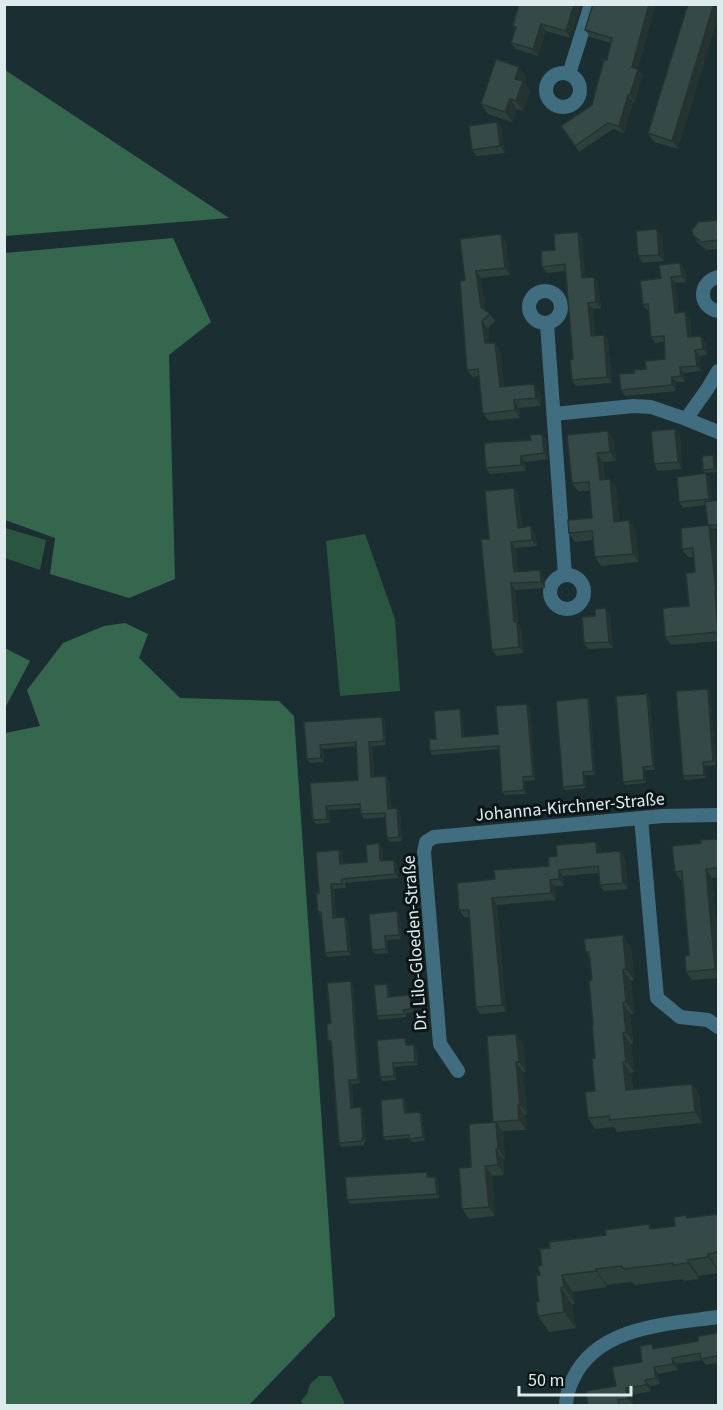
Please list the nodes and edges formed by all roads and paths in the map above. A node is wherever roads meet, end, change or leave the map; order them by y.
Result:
1 (591, 4) edge
2 (569, 74) dead end
3 (718, 277) edge
4 (718, 311) edge
5 (547, 324) dead end
6 (718, 371) edge
7 (554, 414) junction
8 (686, 419) junction
9 (718, 432) edge
10 (565, 575) dead end
11 (718, 815) edge
12 (641, 818) junction
13 (426, 842) joint
14 (718, 1027) edge
15 (458, 1071) dead end
16 (718, 1317) edge
17 (566, 1406) edge

1 - 2 street
3 - 4 street
5 - 7 street
6 - 8 street
7 - 8 street
7 - 10 street
8 - 9 street
11 - 12 street, Johanna-Kirchner-Straße
12 - 13 street, Johanna-Kirchner-Straße
12 - 14 street
13 - 15 street, Dr. Lilo-Gloeden-Straße
16 - 17 street

